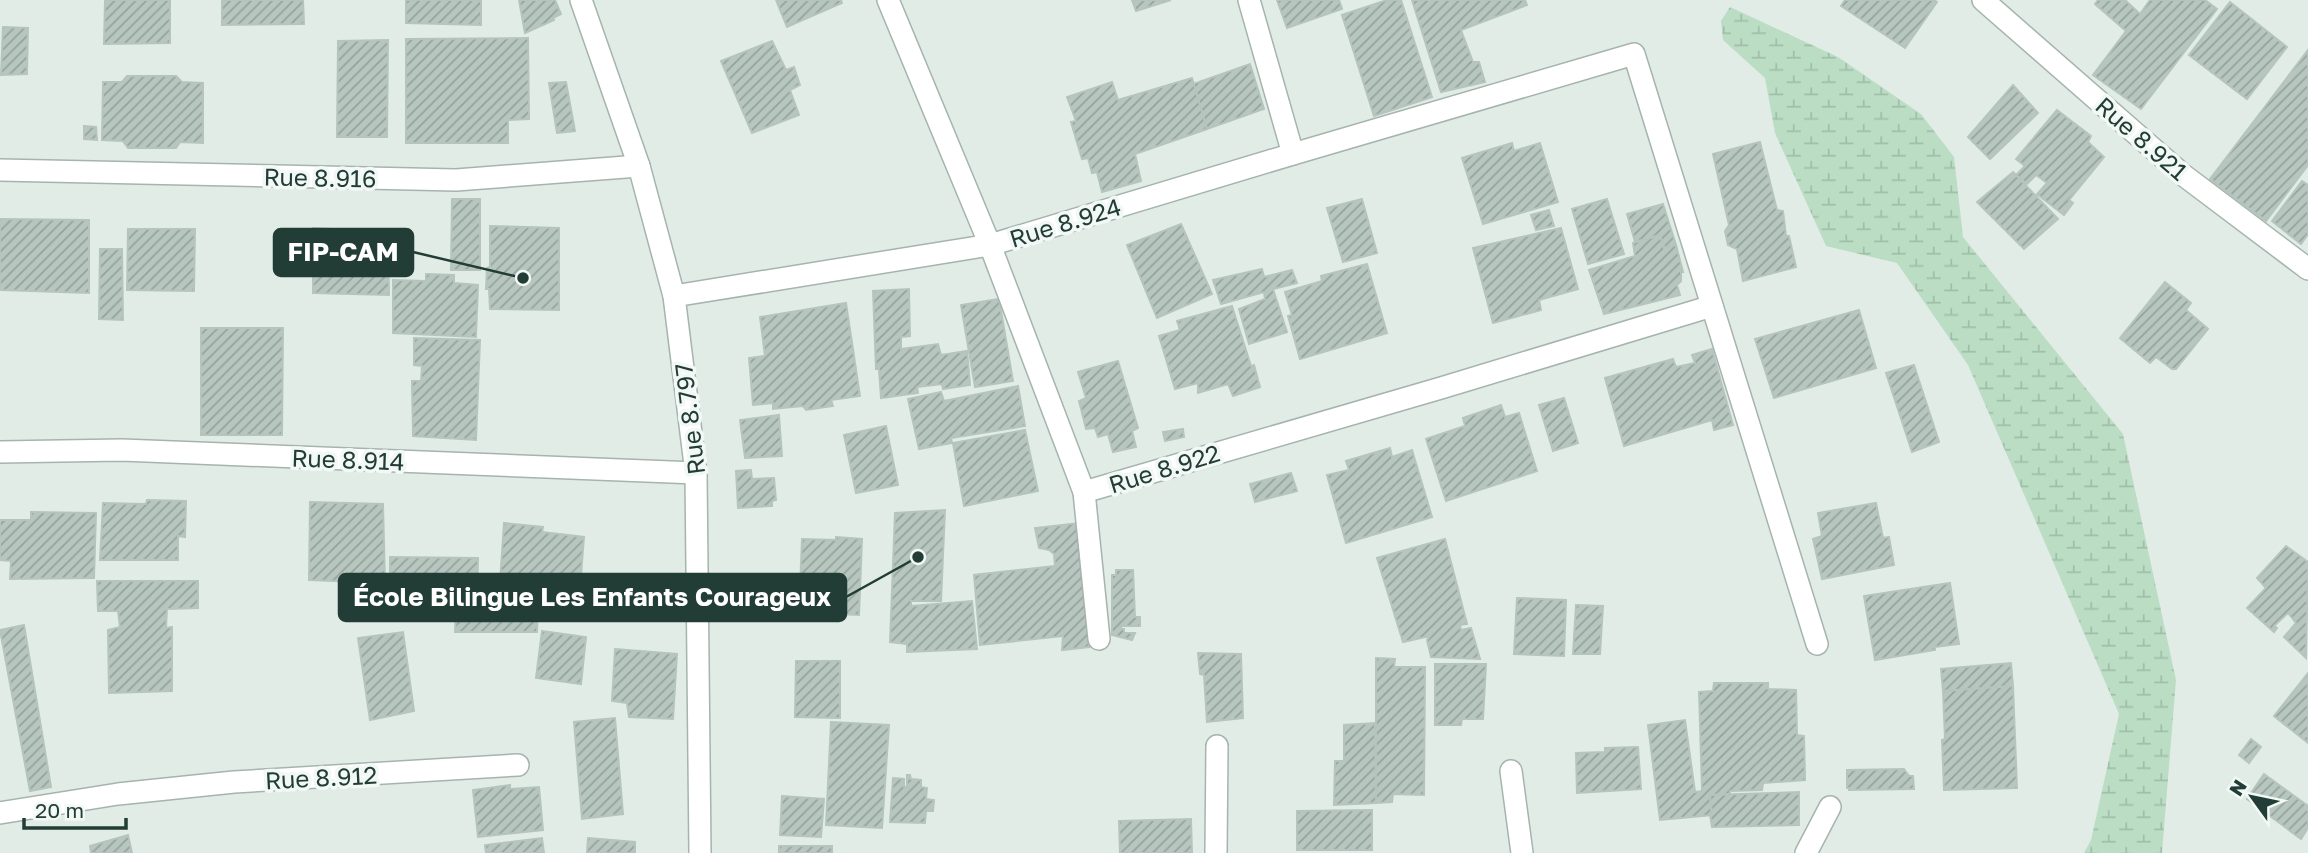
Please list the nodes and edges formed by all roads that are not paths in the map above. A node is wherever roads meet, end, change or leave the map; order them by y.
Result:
1 (581, 0) edge
2 (888, 0) edge
3 (1249, 0) edge
4 (1983, 0) edge
5 (1293, 154) junction
6 (639, 166) junction
7 (0, 170) edge
8 (990, 245) junction
9 (2308, 269) edge
10 (674, 296) junction
11 (1712, 306) junction
12 (0, 452) edge
13 (696, 473) junction
14 (1084, 492) junction
15 (1099, 639) dead end
16 (1817, 644) dead end
17 (1217, 747) dead end
18 (519, 765) dead end
19 (1511, 771) dead end
20 (1830, 807) dead end
21 (0, 813) edge
22 (700, 853) edge
23 (1216, 853) edge
24 (1522, 853) edge
25 (1806, 853) edge

1 - 6 street, Rue 8.797
2 - 8 street, Rue 8.922
3 - 5 street
4 - 9 street, Rue 8.921
5 - 8 street, Rue 8.924
5 - 11 street, Rue 8.924
6 - 7 street, Rue 8.916
6 - 10 street, Rue 8.797
8 - 10 street, Rue 8.924
8 - 14 street, Rue 8.922
10 - 13 street, Rue 8.797
11 - 14 street, Rue 8.922
11 - 16 street
12 - 13 street, Rue 8.914
13 - 22 street, Rue 8.797
14 - 15 street
17 - 23 street
18 - 21 street, Rue 8.912
19 - 24 street
20 - 25 street

